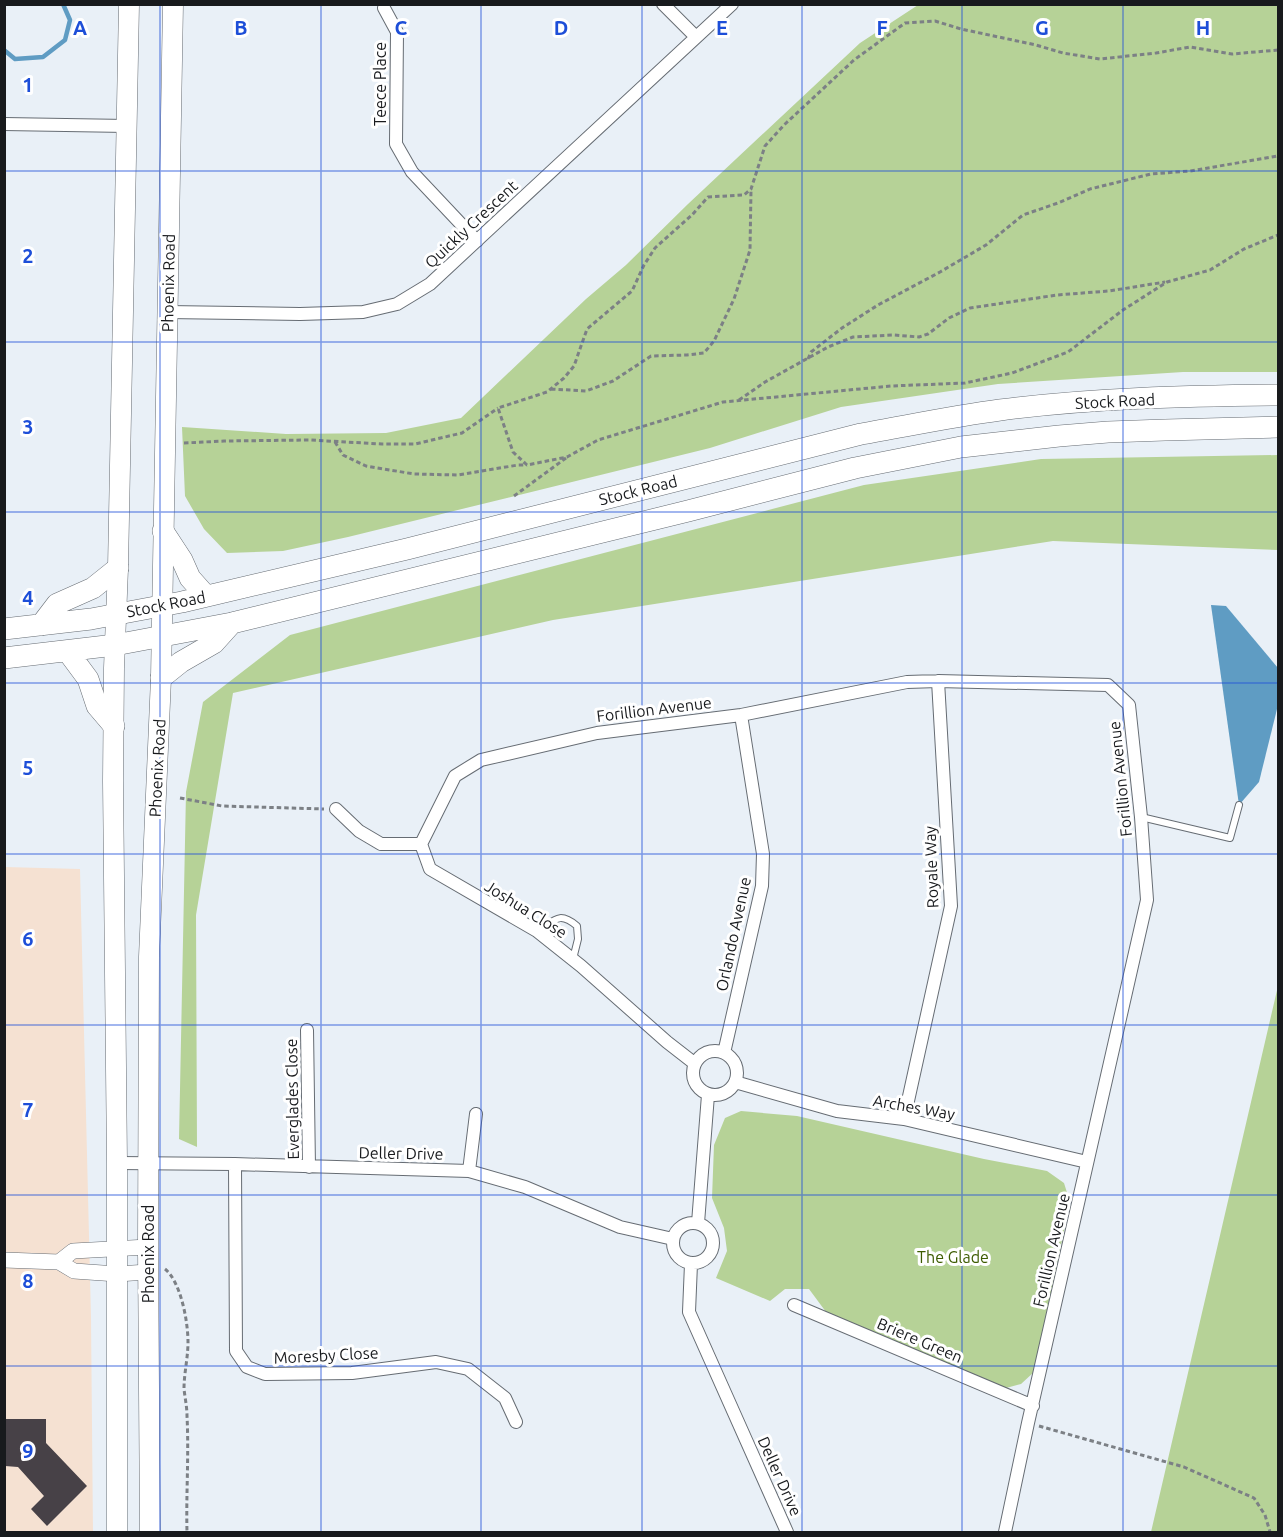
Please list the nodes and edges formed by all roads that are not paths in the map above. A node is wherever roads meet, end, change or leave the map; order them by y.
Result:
1 (129, 4) edge
2 (173, 4) edge
3 (663, 4) edge
4 (732, 4) edge
5 (384, 8) dead end
6 (696, 37) junction
7 (4, 124) edge
8 (127, 126) junction
9 (477, 241) junction
10 (167, 312) junction
11 (1278, 394) edge
12 (1278, 428) edge
13 (163, 531) junction
14 (118, 568) junction
15 (206, 596) junction
16 (161, 606) junction
17 (117, 614) junction
18 (232, 623) junction
19 (41, 625) junction
20 (4, 629) edge
21 (160, 637) junction
22 (116, 645) junction
23 (68, 652) junction
24 (4, 658) edge
25 (160, 678) junction
26 (938, 681) junction
27 (741, 715) junction
28 (114, 726) junction
29 (1239, 805) dead end
30 (336, 809) road end
31 (1141, 817) junction
32 (421, 844) junction
33 (537, 931) junction
34 (573, 959) junction
35 (307, 1030) dead end
36 (724, 1053) junction
37 (694, 1063) junction
38 (735, 1082) junction
39 (708, 1095) junction
40 (476, 1114) dead end
41 (904, 1119) junction
42 (149, 1162) junction
43 (1087, 1162) junction
44 (117, 1163) junction
45 (235, 1164) junction
46 (309, 1167) junction
47 (469, 1171) junction
48 (698, 1223) junction
49 (673, 1239) junction
50 (148, 1247) junction
51 (117, 1248) junction
52 (4, 1260) edge
53 (59, 1262) junction
54 (691, 1264) junction
55 (155, 1269) junction
56 (117, 1274) junction
57 (794, 1305) dead end
58 (1033, 1406) junction
59 (516, 1422) dead end
60 (117, 1533) edge
61 (150, 1533) edge
62 (788, 1533) edge
63 (1005, 1533) edge

1 - 8 main road, Phoenix Road
2 - 10 main road, Phoenix Road
3 - 6 street
4 - 6 street, Quickly Crescent
5 - 9 street, Teece Place
6 - 9 street, Quickly Crescent
7 - 8 street
8 - 14 main road, Phoenix Road
9 - 10 street, Quickly Crescent
10 - 13 main road, Phoenix Road
11 - 15 highway, Stock Road
12 - 18 highway, Stock Road
13 - 15 highway
13 - 16 main road, Phoenix Road
14 - 17 main road, Phoenix Road
14 - 19 highway
15 - 16 highway, Stock Road
16 - 17 highway, Stock Road
16 - 21 main road, Phoenix Road
17 - 19 highway, Stock Road
17 - 22 main road, Phoenix Road
18 - 21 highway, Stock Road
18 - 25 highway
19 - 20 highway, Stock Road
21 - 22 highway, Stock Road
21 - 25 main road, Phoenix Road
22 - 23 highway, Stock Road
22 - 28 main road, Phoenix Road
23 - 24 highway, Stock Road
23 - 28 highway
25 - 42 main road, Phoenix Road
26 - 27 street, Forillion Avenue
26 - 31 street, Forillion Avenue
26 - 41 street, Royale Way
27 - 32 street, Forillion Avenue
27 - 36 street, Orlando Avenue
28 - 44 main road, Phoenix Road
29 - 31 lane
30 - 32 street
31 - 43 street, Forillion Avenue
32 - 33 street, Joshua Close
33 - 34 street, Joshua Close
33 - 34 lane
34 - 37 street, Joshua Close
35 - 46 street, Everglades Close
36 - 37 street
36 - 38 street
37 - 39 street
38 - 39 street
38 - 41 street, Arches Way
39 - 48 street
40 - 47 street
41 - 43 street, Arches Way
42 - 44 street, Deller Drive
42 - 45 street, Deller Drive
42 - 50 main road, Phoenix Road
43 - 58 street, Forillion Avenue
44 - 51 main road, Phoenix Road
45 - 46 street, Deller Drive
45 - 59 street, Moresby Close
46 - 47 street, Deller Drive
47 - 49 street, Deller Drive
48 - 49 street
48 - 54 street
49 - 54 street
50 - 51 street
50 - 55 main road, Phoenix Road
51 - 53 street
51 - 56 main road, Phoenix Road
52 - 53 street
53 - 56 street
54 - 62 street, Deller Drive
55 - 56 street
55 - 61 main road, Phoenix Road
56 - 60 main road, Phoenix Road
57 - 58 street, Briere Green
58 - 63 street, Forillion Avenue

